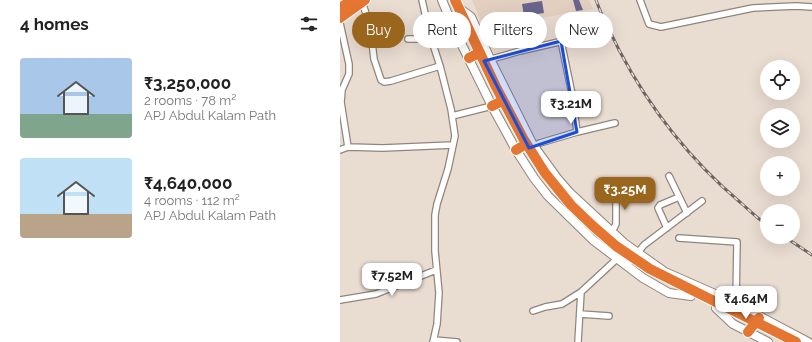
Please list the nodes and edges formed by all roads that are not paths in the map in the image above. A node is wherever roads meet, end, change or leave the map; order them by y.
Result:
1 (352, 0) edge
2 (422, 0) edge
3 (442, 0) edge
4 (449, 0) edge
5 (640, 0) edge
6 (364, 1) edge
7 (457, 4) edge
8 (812, 7) edge
9 (340, 8) edge
10 (425, 12) edge
11 (447, 12) edge
12 (340, 18) edge
13 (340, 23) edge
14 (408, 39) dead end
15 (413, 39) edge
16 (555, 43) edge
17 (434, 48) edge
18 (466, 48) edge
19 (562, 48) edge
20 (472, 57) junction
21 (487, 60) junction
22 (440, 66) junction
23 (341, 88) edge
24 (495, 104) junction
25 (452, 116) junction
26 (342, 118) edge
27 (615, 123) dead end
28 (577, 132) junction
29 (453, 145) junction
30 (348, 147) junction
31 (525, 147) junction
32 (340, 150) edge
33 (669, 176) dead end
34 (616, 186) dead end
35 (679, 197) junction
36 (702, 201) dead end
37 (687, 212) junction
38 (667, 228) junction
39 (610, 236) junction
40 (679, 238) dead end
41 (619, 257) junction
42 (634, 257) junction
43 (436, 270) junction
44 (580, 292) junction
45 (692, 296) junction
46 (340, 300) edge
47 (725, 307) junction
48 (533, 311) dead end
49 (580, 314) junction
50 (609, 316) dead end
51 (754, 324) junction
52 (776, 328) junction
53 (434, 341) edge
54 (458, 342) edge
55 (578, 342) edge
56 (768, 342) edge
57 (784, 342) edge
58 (796, 342) edge
59 (808, 342) edge

1 - 9 highway
2 - 10 street
3 - 11 street
4 - 20 highway
5 - 8 street
6 - 12 highway
6 - 22 street
7 - 21 highway
13 - 23 street
14 - 15 street
16 - 21 street
17 - 22 street
18 - 20 street
19 - 28 street
20 - 24 highway
21 - 31 highway
22 - 25 street
23 - 26 street
24 - 25 street
24 - 31 highway
25 - 29 street
26 - 30 street
27 - 28 street
28 - 31 street
29 - 30 street
29 - 43 street
30 - 32 street
31 - 39 highway
31 - 41 highway
33 - 35 street
34 - 39 street
35 - 37 street
35 - 38 street
36 - 37 street
37 - 38 street
38 - 42 street
39 - 42 highway
40 - 47 street
41 - 42 highway
41 - 44 street
41 - 45 street
42 - 45 highway
42 - 47 highway
43 - 46 street
43 - 53 street
44 - 48 street
44 - 49 street
45 - 47 highway
47 - 51 highway
49 - 50 street
49 - 55 street
51 - 52 highway
51 - 56 street
51 - 57 highway
52 - 58 highway
52 - 59 street
53 - 54 street

